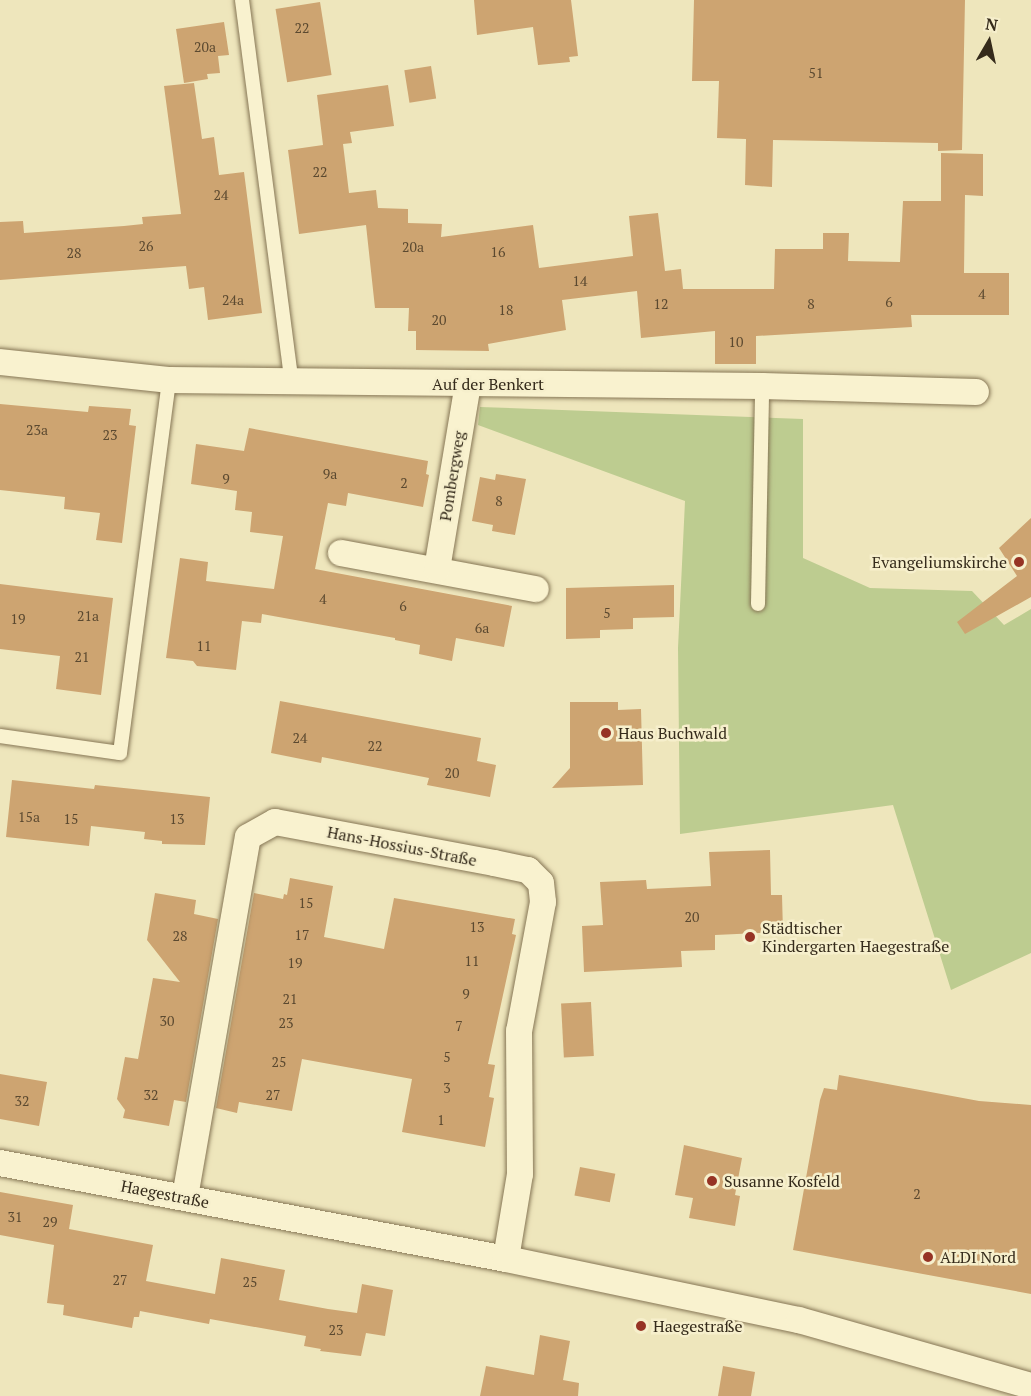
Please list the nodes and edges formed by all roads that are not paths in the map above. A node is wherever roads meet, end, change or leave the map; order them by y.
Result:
1 (242, 0) edge
2 (0, 362) edge
3 (169, 380) junction
4 (292, 383) junction
5 (468, 384) junction
6 (762, 386) junction
7 (976, 392) dead end
8 (341, 553) dead end
9 (437, 569) junction
10 (536, 589) dead end
11 (758, 604) dead end
12 (0, 736) edge
13 (0, 1163) edge
14 (185, 1197) junction
15 (507, 1259) junction
16 (1031, 1386) edge

1 - 4 lane
2 - 3 street, Auf der Benkert
3 - 4 street, Auf der Benkert
3 - 12 lane
4 - 5 street, Auf der Benkert
5 - 6 street, Auf der Benkert
5 - 9 street, Pombergweg
6 - 7 street, Auf der Benkert
6 - 11 lane
8 - 9 street
9 - 10 street
13 - 14 street, Haegestraße
14 - 15 street, Haegestraße
14 - 15 street, Hans-Hossius-Straße
15 - 16 street, Haegestraße

